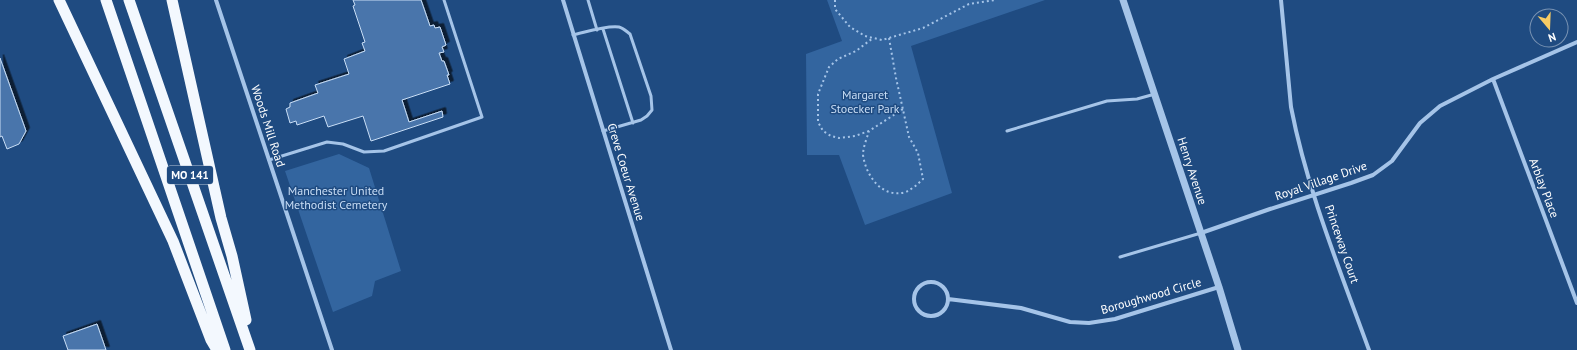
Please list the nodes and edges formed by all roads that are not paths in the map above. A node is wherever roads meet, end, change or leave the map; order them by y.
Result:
1 (59, 0) edge
2 (106, 0) edge
3 (130, 0) edge
4 (172, 0) edge
5 (216, 0) edge
6 (444, 0) edge
7 (563, 0) edge
8 (588, 0) edge
9 (1123, 0) edge
10 (1281, 0) edge
11 (603, 29) junction
12 (597, 30) junction
13 (574, 35) junction
14 (1577, 42) edge
15 (1493, 79) junction
16 (1155, 94) junction
17 (633, 123) junction
18 (603, 131) junction
19 (1007, 131) dead end
20 (269, 160) junction
21 (1314, 195) junction
22 (1201, 233) junction
23 (1120, 257) dead end
24 (1219, 287) junction
25 (948, 299) junction
26 (1577, 303) edge
27 (217, 350) edge
28 (225, 350) edge
29 (252, 350) edge
30 (332, 350) edge
31 (671, 350) edge
32 (1238, 350) edge
33 (1369, 350) edge

1 - 27 highway
2 - 28 highway, MO 141
3 - 29 highway, MO 141
4 - 29 highway
5 - 20 street, Woods Mill Road
6 - 20 lane
7 - 13 street, Creve Coeur Avenue
8 - 12 lane
9 - 16 street, Henry Avenue
10 - 21 street, Princeway Court
11 - 12 lane
11 - 17 lane
11 - 17 lane
12 - 13 lane
13 - 18 street, Creve Coeur Avenue
14 - 15 street, Royal Village Drive
15 - 21 street, Royal Village Drive
15 - 26 street, Arblay Place
16 - 19 lane
16 - 22 street, Henry Avenue
17 - 18 lane
18 - 31 street, Creve Coeur Avenue
20 - 30 street, Woods Mill Road
21 - 22 street, Royal Village Drive
21 - 33 street, Princeway Court
22 - 23 lane
22 - 24 street, Henry Avenue
24 - 25 street, Boroughwood Circle
24 - 32 street, Henry Avenue
25 - 25 street

